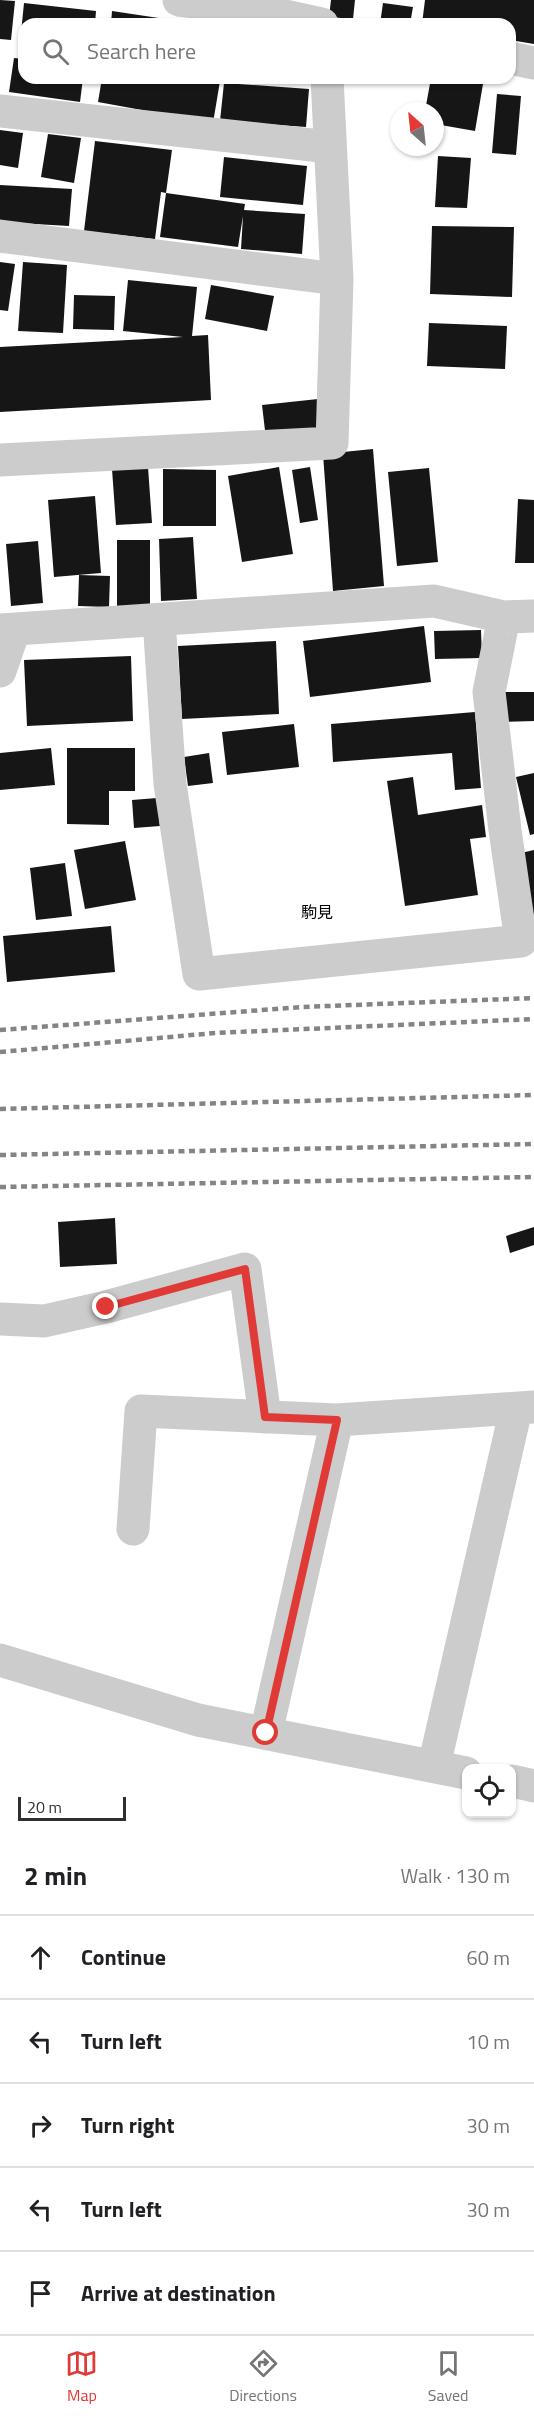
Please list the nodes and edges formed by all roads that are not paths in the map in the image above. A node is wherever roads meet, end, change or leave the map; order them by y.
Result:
1 (178, 0) edge
2 (294, 18) edge
3 (516, 59) edge
4 (534, 63) edge
5 (327, 84) edge
6 (0, 111) edge
7 (330, 147) junction
8 (0, 236) edge
9 (337, 279) junction
10 (0, 460) edge
11 (519, 616) edge
12 (159, 620) junction
13 (7, 630) edge
14 (0, 671) edge
15 (527, 941) edge
16 (0, 1319) edge
17 (525, 1408) edge
18 (265, 1417) junction
19 (337, 1420) junction
20 (133, 1529) dead end
21 (0, 1660) edge
22 (266, 1733) junction
23 (434, 1766) junction
24 (462, 1772) edge
25 (516, 1782) edge
26 (534, 1786) edge

1 - 2 street
3 - 4 street
5 - 7 street
6 - 7 street
7 - 9 street
8 - 9 street
9 - 10 street
11 - 12 street
11 - 15 street
12 - 13 street
12 - 15 street
13 - 14 street
16 - 18 street
17 - 19 street
17 - 23 street
18 - 19 street
18 - 20 street
19 - 22 street
21 - 22 street
22 - 23 street
23 - 24 street
25 - 26 street

